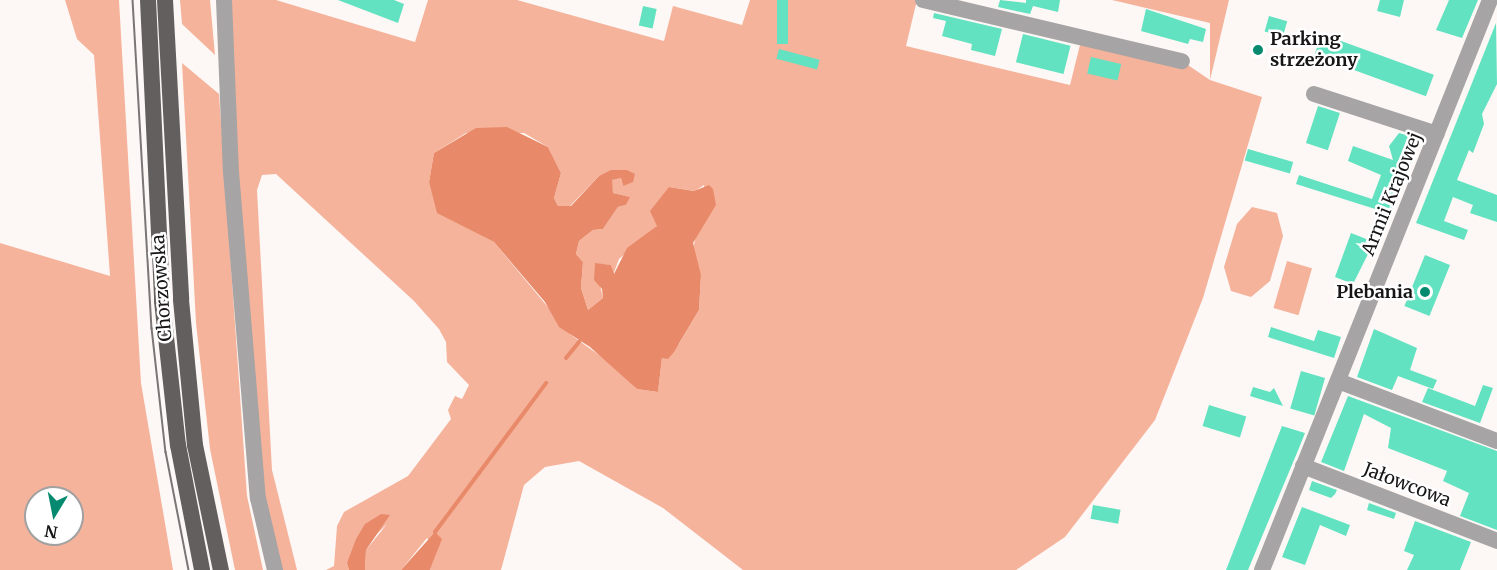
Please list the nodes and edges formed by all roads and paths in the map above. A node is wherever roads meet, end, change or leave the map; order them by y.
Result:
1 (148, 0) edge
2 (165, 0) edge
3 (224, 0) edge
4 (923, 0) edge
5 (1490, 0) edge
6 (1182, 62) dead end
7 (1314, 94) dead end
8 (1437, 134) junction
9 (1338, 381) junction
10 (1497, 441) edge
11 (1304, 466) junction
12 (1497, 541) edge
13 (202, 570) edge
14 (220, 570) edge
15 (275, 570) edge
16 (1262, 570) edge

1 - 13 main road, Chorzowska
2 - 14 main road, Chorzowska
3 - 15 street
4 - 6 street
5 - 8 street, Armii Krajowej
7 - 8 street
8 - 9 street, Armii Krajowej
9 - 10 street
9 - 11 street, Armii Krajowej
11 - 12 street, Jałowcowa
11 - 16 street, Armii Krajowej

